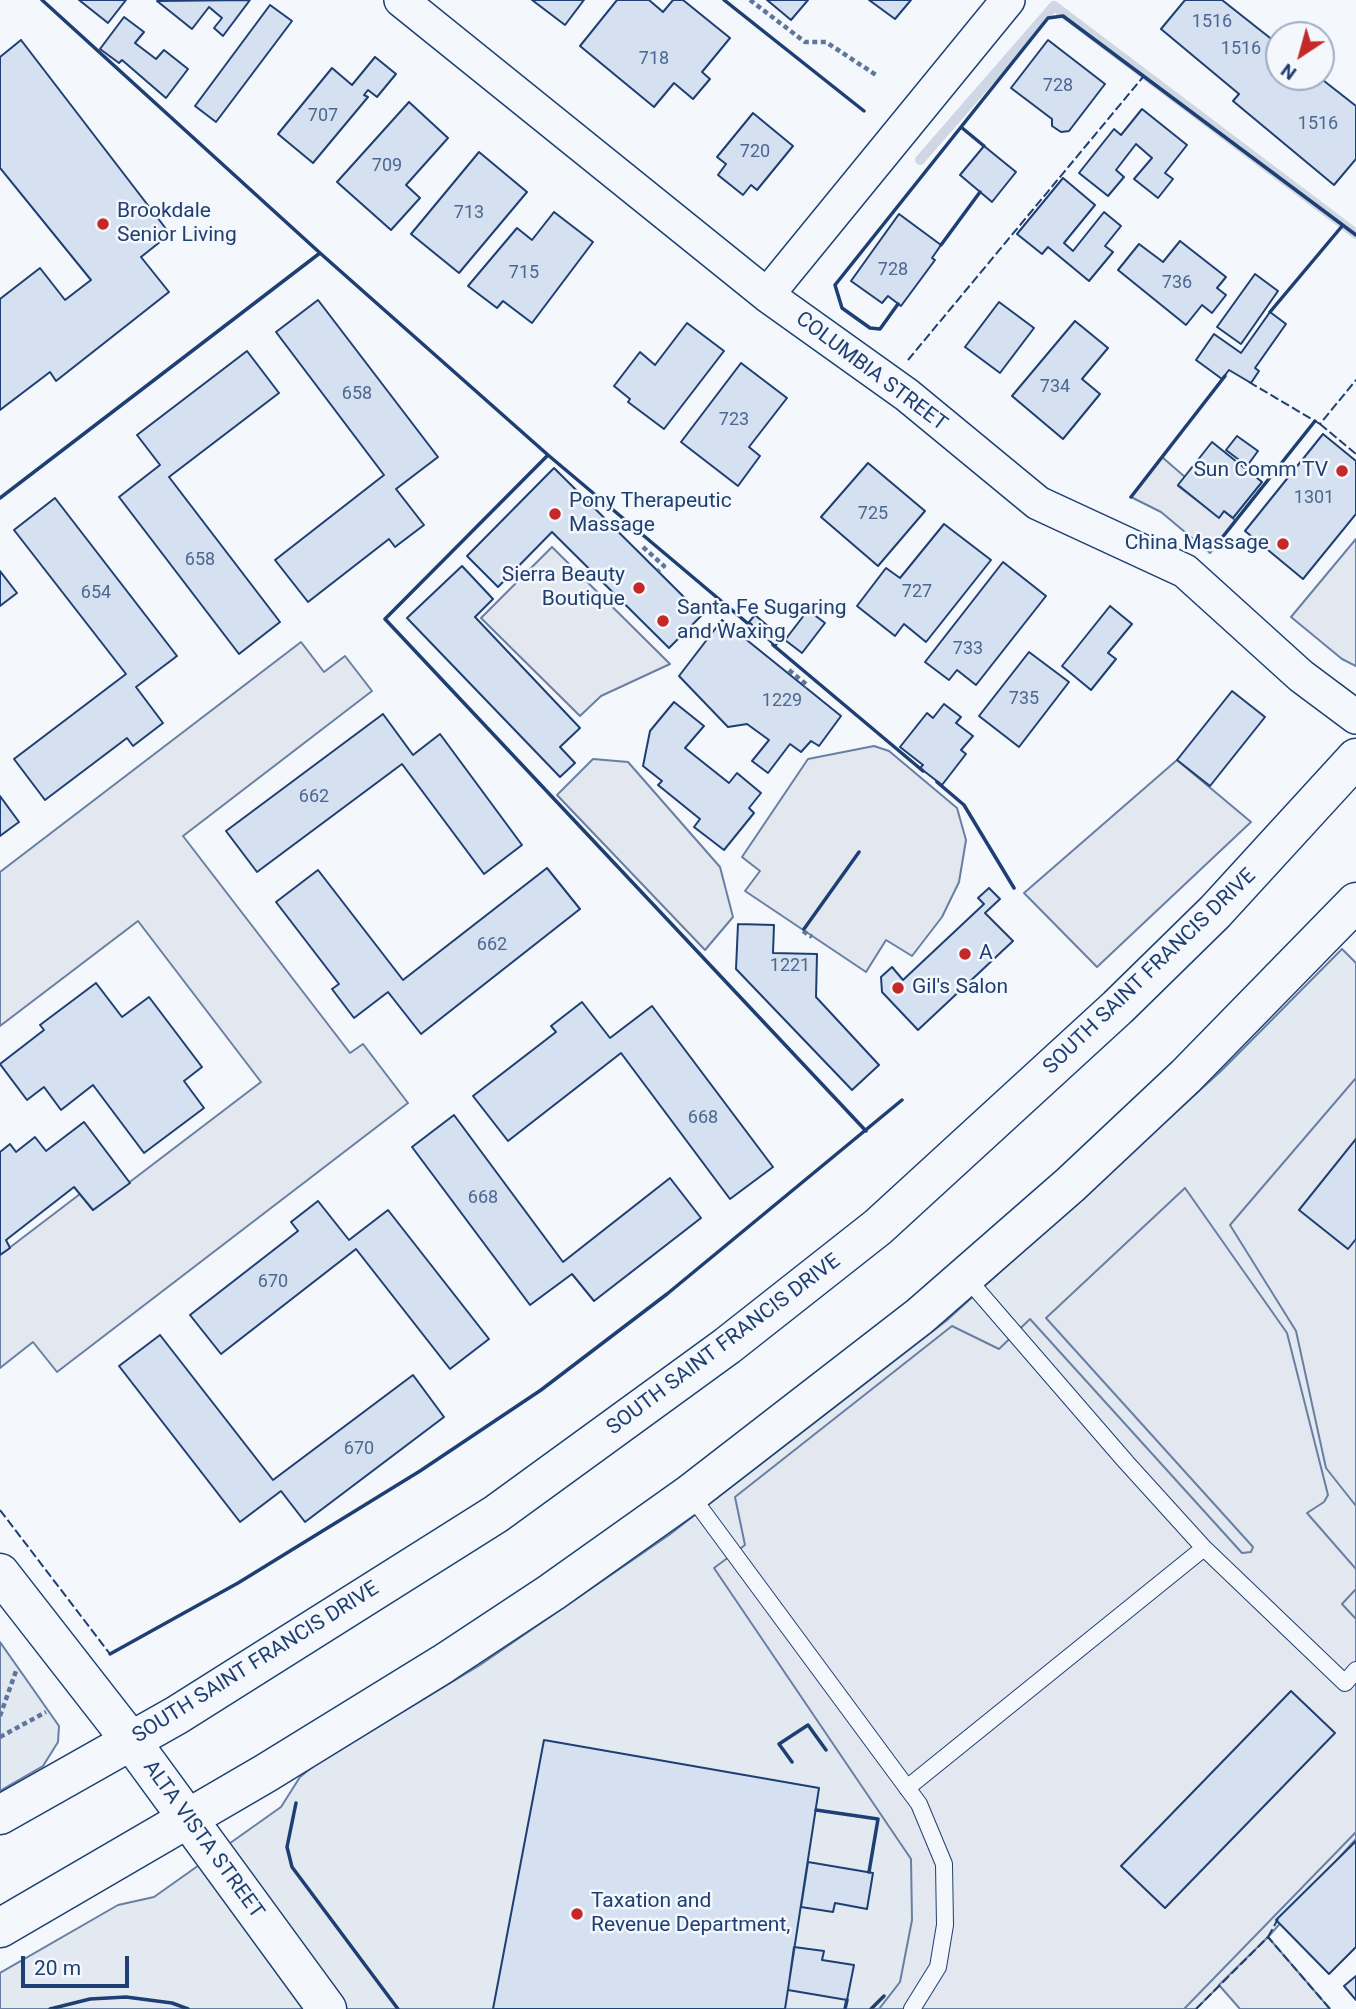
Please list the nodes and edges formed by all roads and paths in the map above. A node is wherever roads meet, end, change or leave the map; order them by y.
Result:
1 (401, 0) edge
2 (750, 0) edge
3 (1008, 0) edge
4 (876, 75) dead end
5 (767, 295) junction
6 (643, 547) dead end
7 (658, 571) dead end
8 (789, 670) dead end
9 (805, 687) dead end
10 (1356, 717) edge
11 (1356, 758) edge
12 (1356, 902) edge
13 (803, 931) dead end
14 (812, 937) dead end
15 (965, 1276) junction
16 (690, 1494) junction
17 (1204, 1548) junction
18 (0, 1573) edge
19 (1356, 1670) edge
20 (16, 1671) dead end
21 (46, 1712) dead end
22 (0, 1716) edge
23 (0, 1737) edge
24 (131, 1741) junction
25 (907, 1788) junction
26 (0, 1815) edge
27 (186, 1818) junction
28 (0, 1928) edge
29 (327, 2009) edge
30 (912, 2009) edge

1 - 5 street, COLUMBIA STREET
2 - 4 path
3 - 5 street
5 - 10 street, COLUMBIA STREET
6 - 7 path
8 - 9 path
11 - 24 main road, SOUTH SAINT FRANCIS DRIVE
12 - 15 main road
13 - 14 path
15 - 16 main road
15 - 17 lane
16 - 25 lane
16 - 27 main road
17 - 19 lane
17 - 25 lane
18 - 24 main road, ALTA VISTA STREET
20 - 22 path
21 - 23 path
24 - 26 main road, SOUTH SAINT FRANCIS DRIVE
24 - 27 main road, ALTA VISTA STREET
25 - 30 lane
27 - 28 main road
27 - 29 main road, ALTA VISTA STREET

